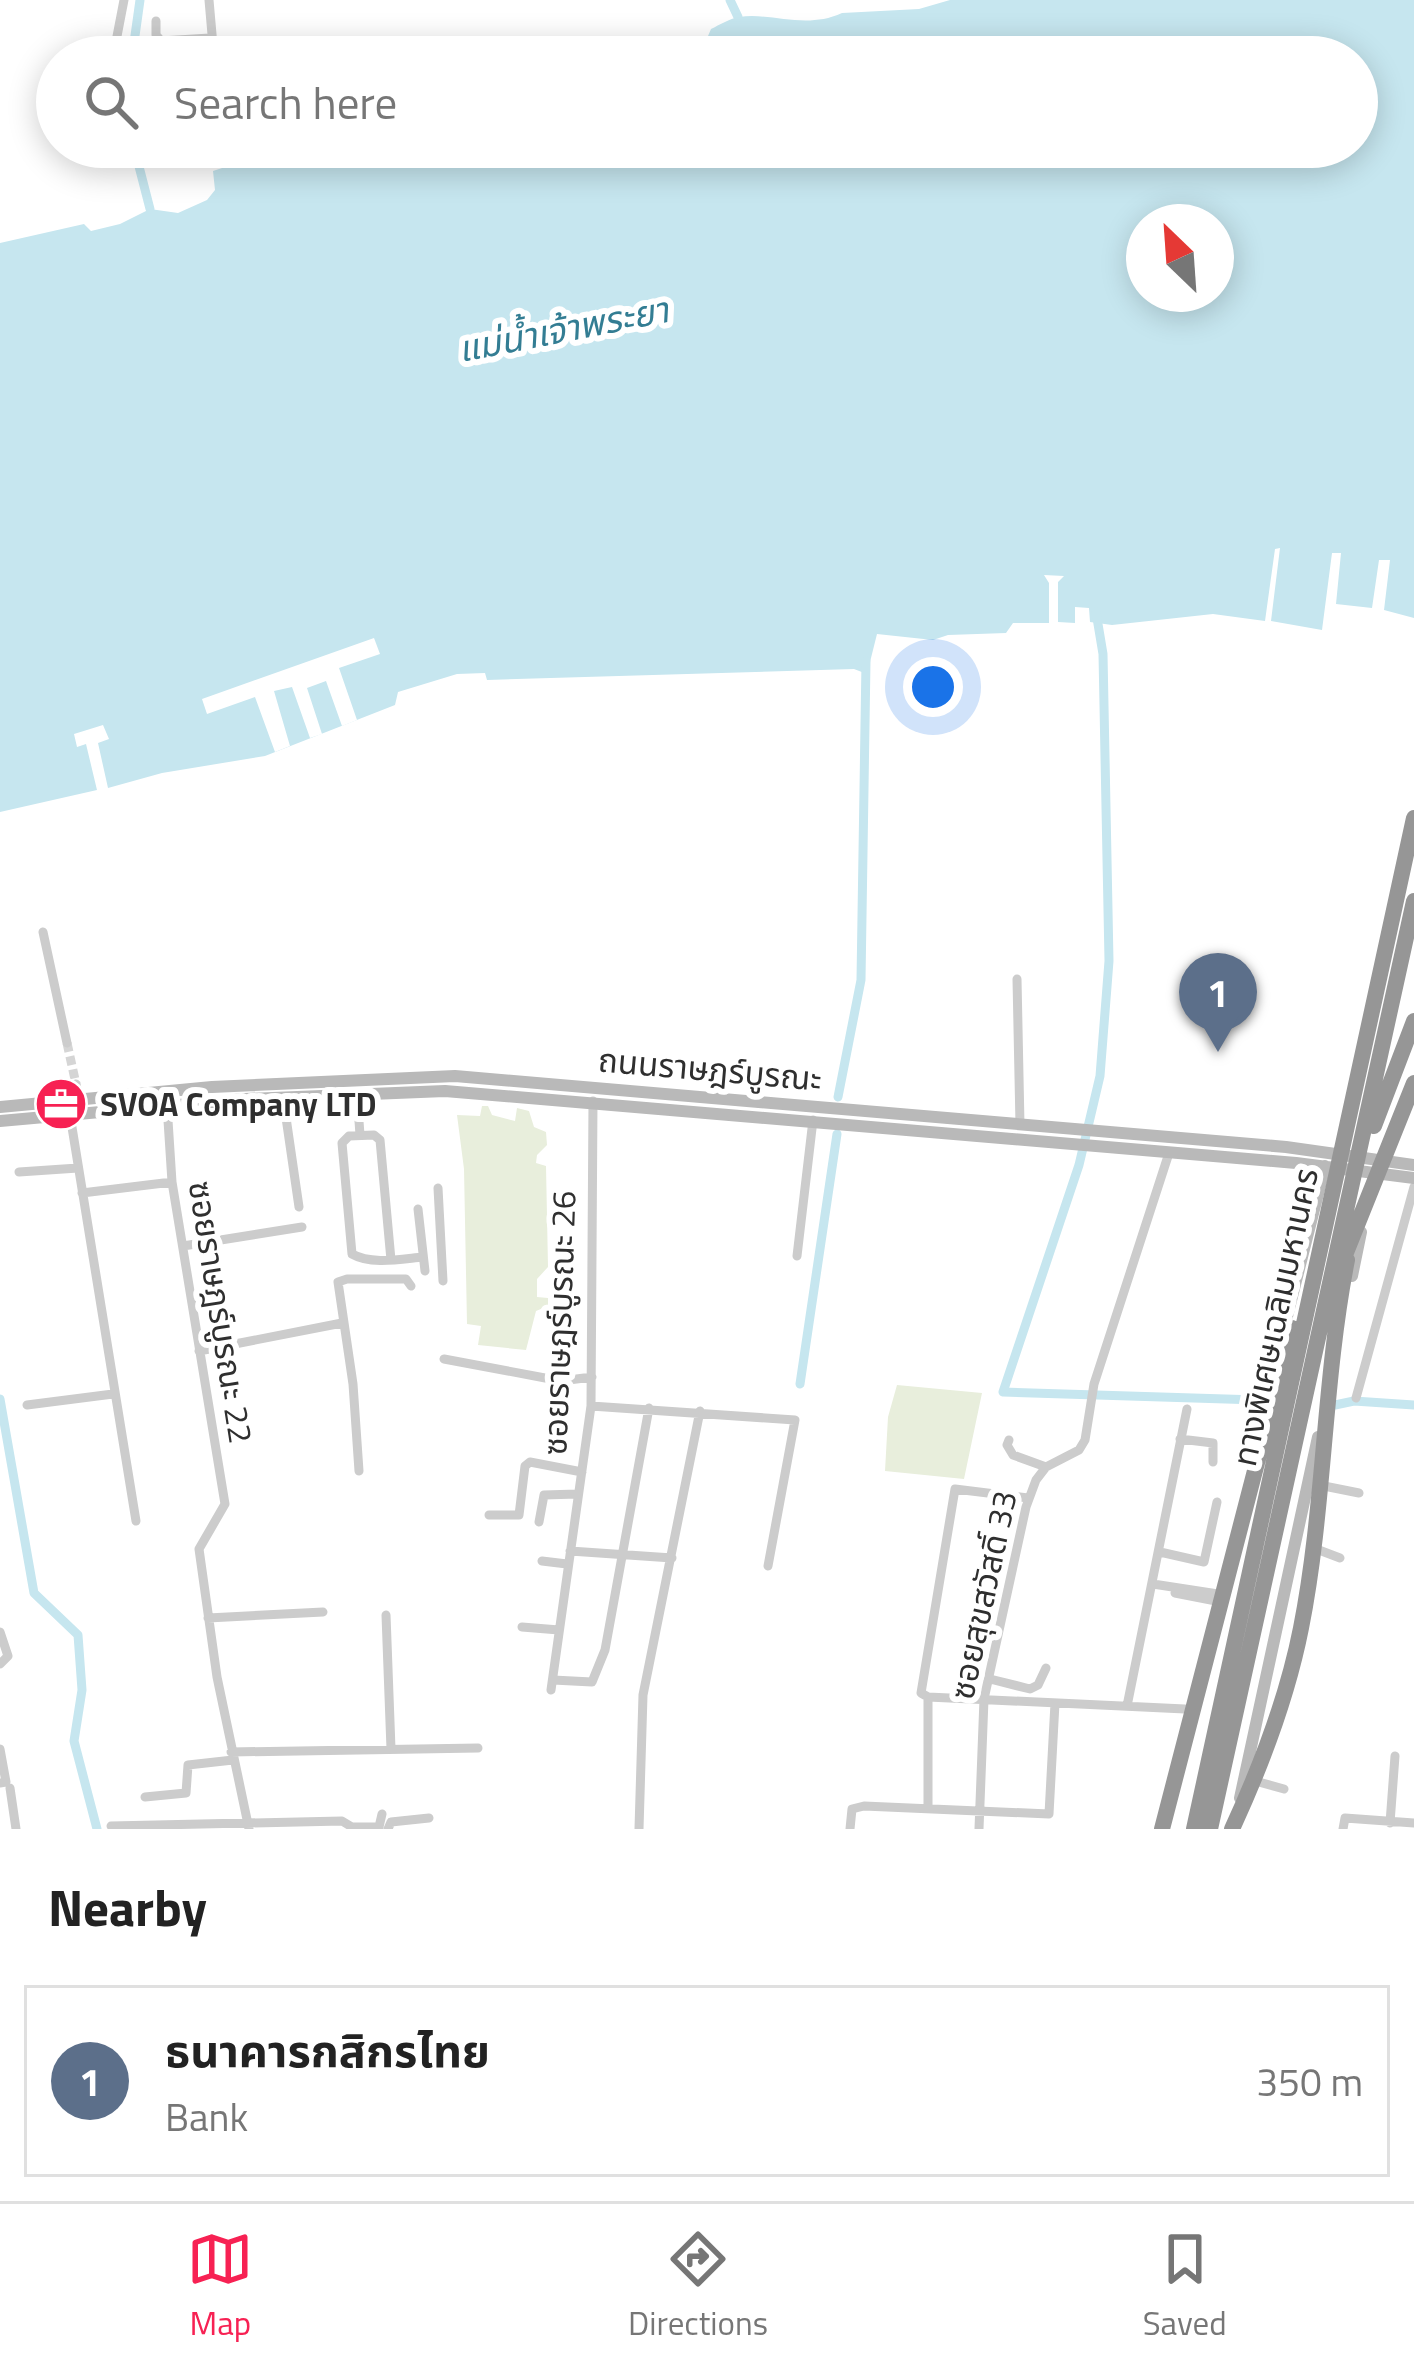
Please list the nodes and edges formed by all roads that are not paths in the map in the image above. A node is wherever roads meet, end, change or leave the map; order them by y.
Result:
1 (124, 0) edge
2 (209, 0) edge
3 (156, 21) dead end
4 (117, 36) edge
5 (157, 36) edge
6 (210, 36) edge
7 (1414, 818) edge
8 (1414, 902) edge
9 (43, 932) dead end
10 (1017, 979) dead end
11 (1414, 1021) edge
12 (67, 1043) tunnel mouth
13 (1414, 1083) edge
14 (356, 1093) junction
15 (284, 1097) junction
16 (593, 1101) junction
17 (167, 1105) junction
18 (0, 1107) edge
19 (70, 1115) junction
20 (813, 1120) junction
21 (0, 1121) edge
22 (1020, 1125) junction
23 (360, 1135) junction
24 (1088, 1138) junction
25 (1169, 1153) junction
26 (1414, 1165) edge
27 (1325, 1166) junction
28 (78, 1168) junction
29 (19, 1172) dead end
30 (1373, 1172) junction
31 (1414, 1178) edge
32 (172, 1182) junction
33 (1414, 1187) edge
34 (438, 1188) dead end
35 (82, 1193) junction
36 (1344, 1206) junction
37 (299, 1207) dead end
38 (418, 1209) dead end
39 (302, 1227) dead end
40 (1351, 1242) junction
41 (182, 1246) junction
42 (797, 1256) dead end
43 (423, 1257) junction
44 (391, 1260) junction
45 (425, 1271) dead end
46 (443, 1281) dead end
47 (411, 1286) dead end
48 (342, 1324) junction
49 (200, 1351) junction
50 (444, 1359) dead end
51 (592, 1377) junction
52 (113, 1394) junction
53 (1356, 1398) dead end
54 (27, 1405) dead end
55 (591, 1406) junction
56 (649, 1408) junction
57 (1187, 1409) dead end
58 (700, 1411) junction
59 (1180, 1439) junction
60 (1009, 1440) dead end
61 (1213, 1462) dead end
62 (1046, 1467) junction
63 (359, 1471) dead end
64 (581, 1472) junction
65 (1307, 1484) junction
66 (1359, 1492) dead end
67 (577, 1494) junction
68 (1028, 1498) junction
69 (1217, 1502) dead end
70 (489, 1515) dead end
71 (136, 1521) dead end
72 (539, 1522) dead end
73 (1294, 1543) junction
74 (570, 1551) junction
75 (1160, 1552) junction
76 (622, 1556) junction
77 (672, 1558) junction
78 (1340, 1558) dead end
79 (542, 1561) dead end
80 (1204, 1562) junction
81 (567, 1564) junction
82 (768, 1566) dead end
83 (1152, 1587) junction
84 (1283, 1590) junction
85 (1200, 1591) junction
86 (1217, 1598) junction
87 (322, 1612) dead end
88 (386, 1615) dead end
89 (208, 1618) junction
90 (522, 1627) dead end
91 (1296, 1627) dead end
92 (559, 1630) junction
93 (0, 1632) edge
94 (0, 1664) edge
95 (1046, 1668) dead end
96 (990, 1679) junction
97 (928, 1697) junction
98 (984, 1699) junction
99 (1055, 1703) junction
100 (1127, 1706) junction
101 (1186, 1709) junction
102 (1225, 1725) junction
103 (478, 1748) dead end
104 (0, 1749) edge
105 (391, 1749) junction
106 (232, 1756) junction
107 (1395, 1756) dead end
108 (1244, 1779) junction
109 (5, 1786) edge
110 (1284, 1789) dead end
111 (145, 1797) dead end
112 (928, 1808) junction
113 (979, 1810) junction
114 (382, 1814) dead end
115 (429, 1818) dead end
116 (1390, 1822) junction
117 (1414, 1823) edge
118 (111, 1826) edge
119 (248, 1826) edge
120 (16, 1829) edge
121 (388, 1829) edge
122 (639, 1829) edge
123 (850, 1829) edge
124 (979, 1829) edge
125 (1158, 1829) edge
126 (1191, 1829) edge
127 (1214, 1829) edge
128 (1233, 1829) edge
129 (1343, 1829) edge

1 - 4 street
2 - 6 street
3 - 5 street
7 - 102 highway, ทางพิเศษเฉลิมมหานคร
8 - 102 highway, ทางพิเศษเฉลิมมหานคร
9 - 12 street
10 - 22 street
11 - 36 highway
13 - 40 highway
14 - 15 main road, ถนนราษฎร์บูรณะ
14 - 16 main road, ถนนราษฎร์บูรณะ
14 - 23 street
15 - 17 main road, ถนนราษฎร์บูรณะ
15 - 37 street
16 - 20 main road, ถนนราษฎร์บูรณะ
16 - 51 street, ซอยราษฎร์บูรณะ 26
17 - 19 main road, ถนนราษฎร์บูรณะ
17 - 32 street, ซอยราษฎร์บูรณะ 22
18 - 22 main road, ถนนราษฎร์บูรณะ
19 - 21 main road, ถนนราษฎร์บูรณะ
19 - 28 street
20 - 24 main road, ถนนราษฎร์บูรณะ
20 - 42 street
22 - 24 main road, ถนนราษฎร์บูรณะ
23 - 44 street
23 - 44 street
24 - 25 main road, ถนนราษฎร์บูรณะ
24 - 26 main road, ถนนราษฎร์บูรณะ
25 - 27 main road, ถนนราษฎร์บูรณะ
25 - 62 street, ซอยสุขสวัสดิ์ 33
27 - 30 main road, ถนนราษฎร์บูรณะ
27 - 86 main road
28 - 29 street
28 - 35 street
30 - 31 main road, ถนนราษฎร์บูรณะ
30 - 65 main road
32 - 35 street
32 - 41 street, ซอยราษฎร์บูรณะ 22
33 - 53 street
34 - 46 street
35 - 52 street
36 - 40 highway
36 - 125 highway
38 - 43 street
39 - 41 street
40 - 128 highway
41 - 49 street, ซอยราษฎร์บูรณะ 22
43 - 44 street
43 - 45 street
47 - 48 street
48 - 49 street
48 - 63 street
49 - 89 street, ซอยราษฎร์บูรณะ 22
50 - 51 street
51 - 55 street, ซอยราษฎร์บูรณะ 26
52 - 54 street
52 - 71 street
55 - 56 street
55 - 64 street, ซอยราษฎร์บูรณะ 26
56 - 58 street
56 - 76 street
57 - 59 street
58 - 77 street
58 - 82 street
59 - 61 street
59 - 75 street
60 - 62 street
62 - 68 street, ซอยสุขสวัสดิ์ 33
64 - 67 street, ซอยราษฎร์บูรณะ 26
64 - 70 street
65 - 66 street
65 - 73 main road
67 - 72 street
67 - 74 street, ซอยราษฎร์บูรณะ 26
68 - 96 street, ซอยสุขสวัสดิ์ 33
68 - 97 street
69 - 80 street
73 - 78 street
73 - 84 main road
74 - 76 street
74 - 81 street, ซอยราษฎร์บูรณะ 26
75 - 80 street
75 - 83 street
76 - 77 street
76 - 92 street, ซอยราษฎร์บูรณะ 26
77 - 122 street
79 - 81 street
80 - 85 street
81 - 92 street, ซอยราษฎร์บูรณะ 26
83 - 85 street
83 - 86 street
83 - 100 street
84 - 91 street
84 - 108 main road
85 - 86 street
86 - 101 main road
87 - 89 street
88 - 105 street
89 - 106 street, ซอยราษฎร์บูรณะ 22
90 - 92 street
93 - 94 street
95 - 96 street
96 - 98 street, ซอยสุขสวัสดิ์ 33
97 - 98 street
97 - 112 street
98 - 99 street
98 - 113 street, ซอยสุขสวัสดิ์ 33
99 - 100 street
99 - 113 street
100 - 101 street
101 - 125 main road
102 - 126 highway, ทางพิเศษเฉลิมมหานคร
102 - 127 highway, ทางพิเศษเฉลิมมหานคร
103 - 105 street
104 - 109 street
105 - 106 street
106 - 111 street
106 - 119 street, ซอยราษฎร์บูรณะ 22
107 - 116 street
108 - 110 street
108 - 128 main road
109 - 120 street
112 - 113 street
112 - 123 street
113 - 124 street, ซอยสุขสวัสดิ์ 33
114 - 119 street
115 - 121 street
116 - 117 street
116 - 129 street
118 - 119 street

